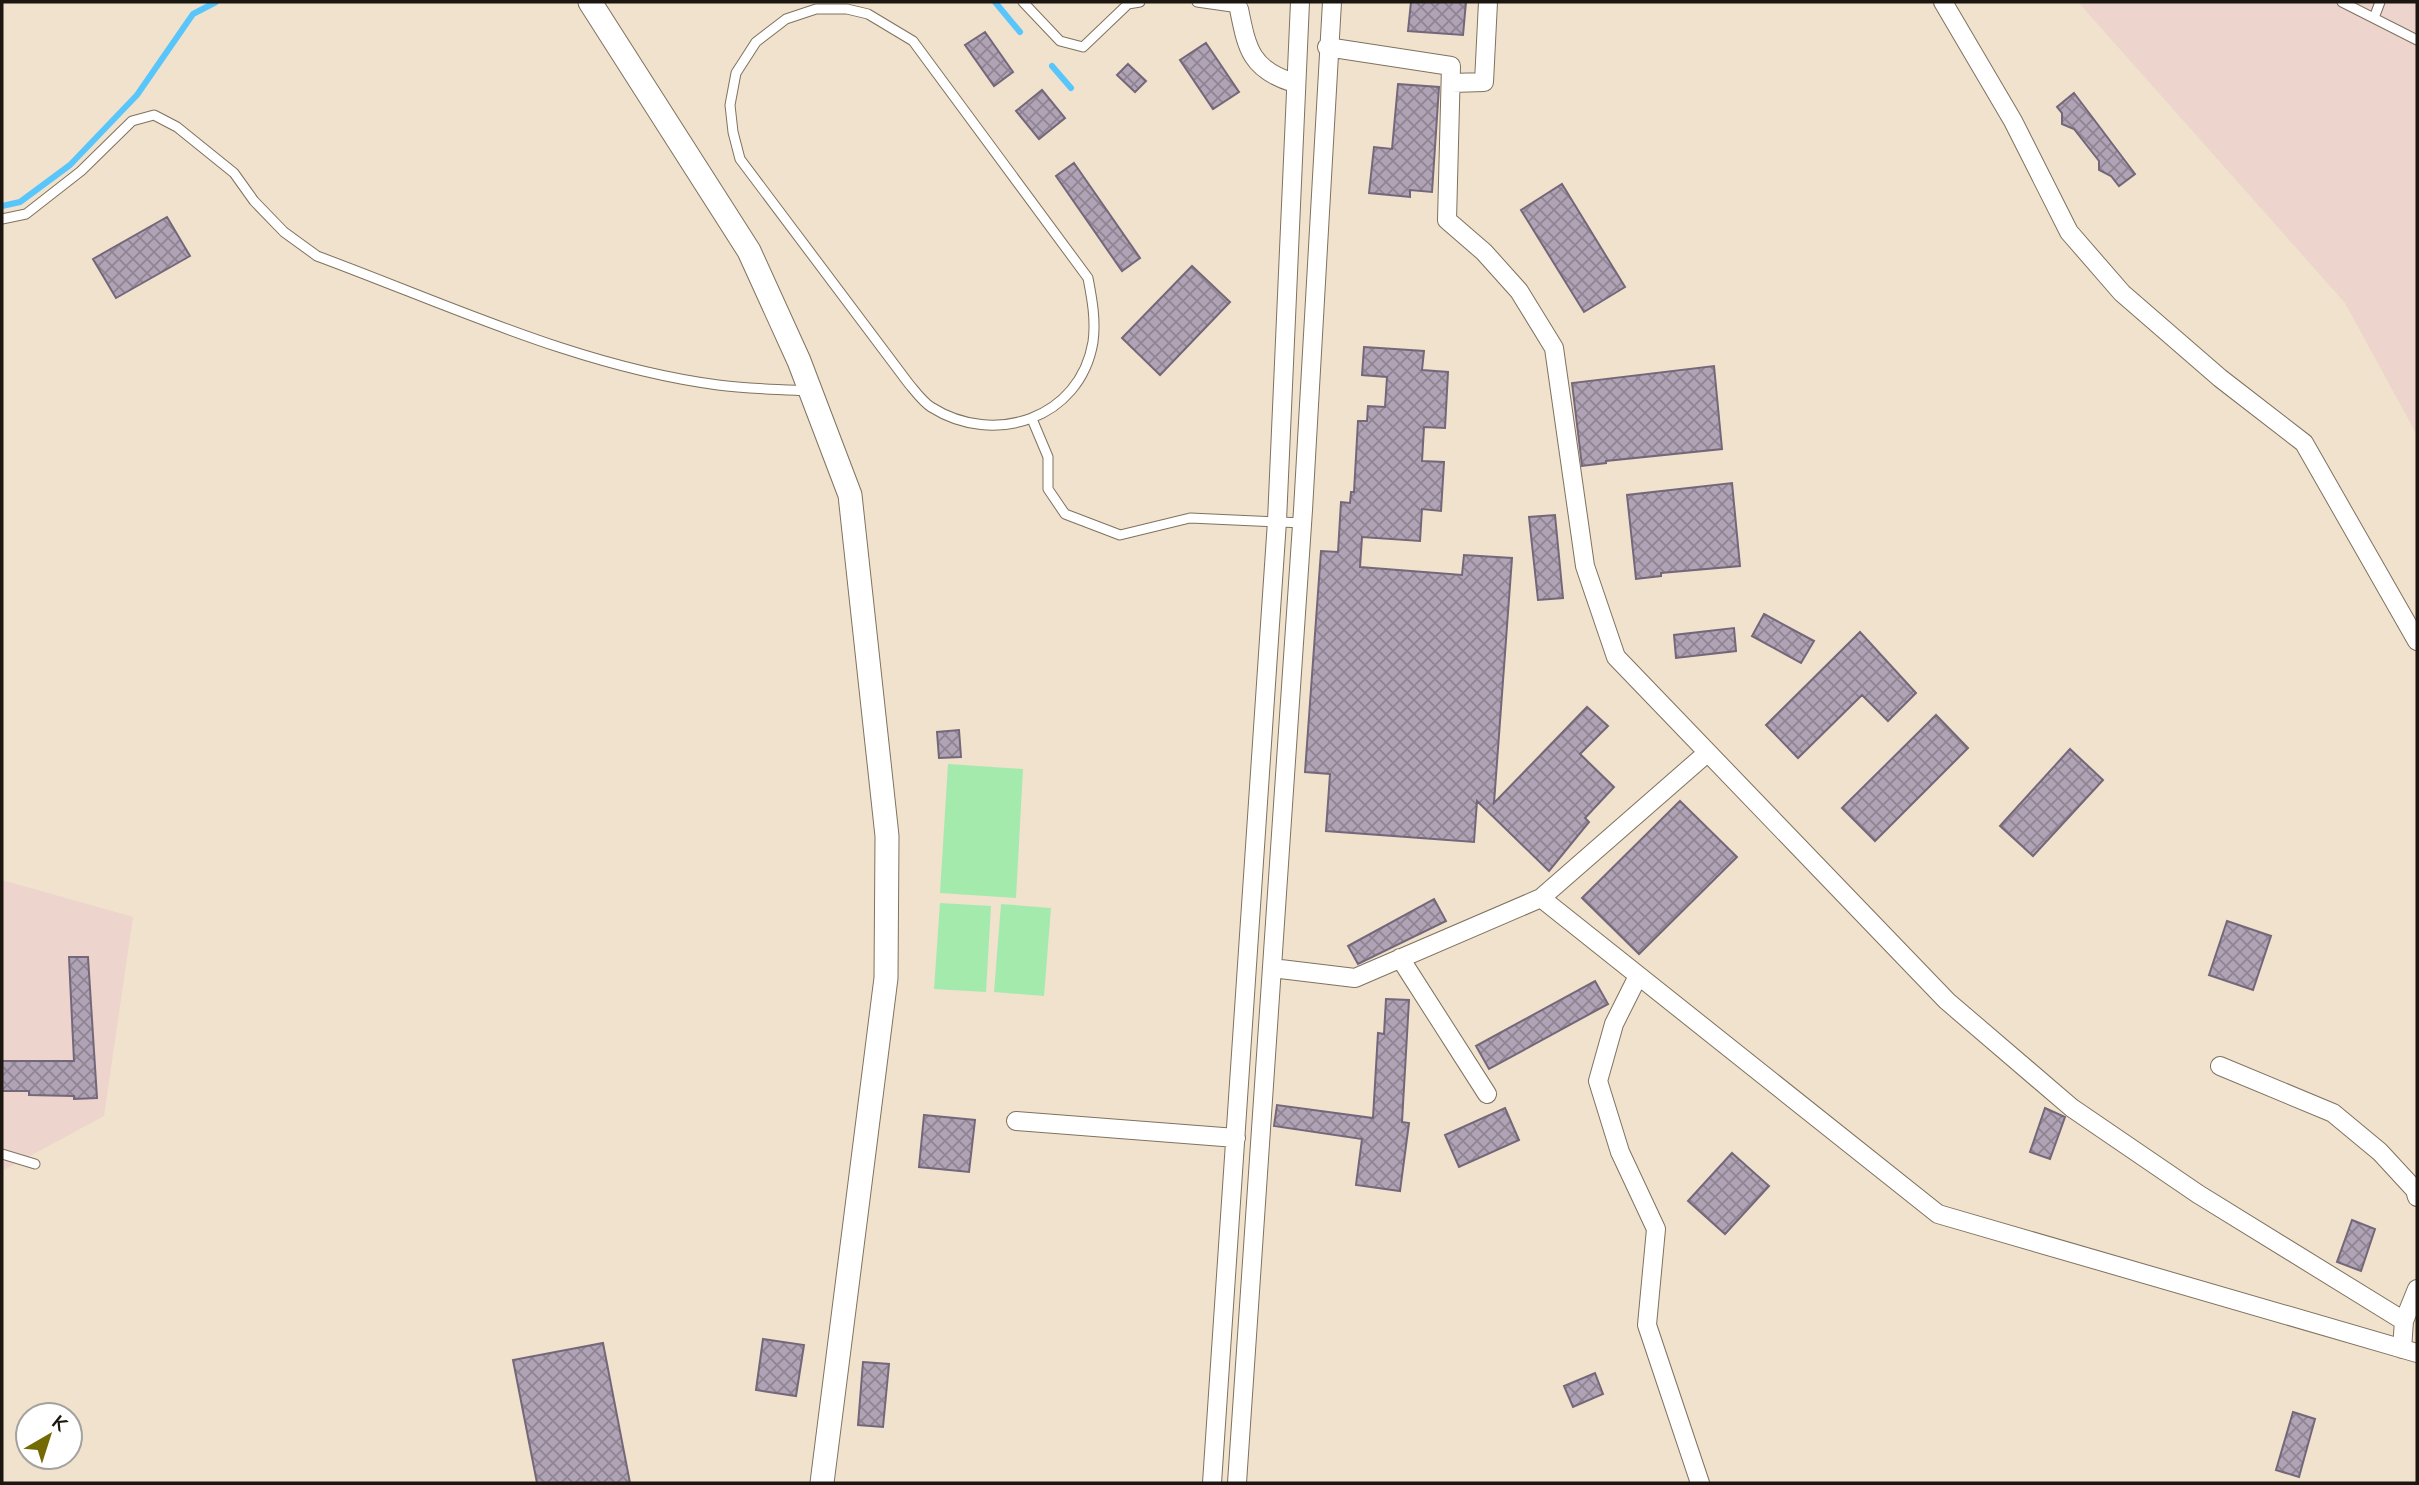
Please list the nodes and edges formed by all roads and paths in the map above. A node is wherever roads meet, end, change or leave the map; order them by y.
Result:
1 (590, 2) edge
2 (1023, 2) edge
3 (1140, 2) edge
4 (1197, 2) edge
5 (1300, 2) edge
6 (1332, 2) edge
7 (1488, 2) edge
8 (1943, 2) edge
9 (2342, 2) edge
10 (2380, 2) edge
11 (1240, 5) edge
12 (2374, 19) junction
13 (2417, 40) edge
14 (1327, 47) junction
15 (1294, 83) junction
16 (1452, 83) junction
17 (2, 219) edge
18 (810, 391) junction
19 (1032, 419) junction
20 (1277, 522) junction
21 (1302, 523) junction
22 (2417, 641) edge
23 (1707, 753) junction
24 (1541, 898) junction
25 (1399, 958) junction
26 (1272, 968) junction
27 (1638, 976) junction
28 (2220, 1066) dead end
29 (1487, 1094) dead end
30 (1016, 1121) dead end
31 (1236, 1138) junction
32 (2, 1154) edge
33 (35, 1164) dead end
34 (2417, 1197) edge
35 (2417, 1289) edge
36 (2404, 1321) junction
37 (2410, 1351) edge
38 (822, 1483) edge
39 (1212, 1483) edge
40 (1237, 1483) edge
41 (1700, 1483) edge

1 - 18 street
2 - 3 lane
4 - 11 lane
5 - 15 street
6 - 14 street
7 - 16 street
8 - 22 street
9 - 12 lane
10 - 12 lane
11 - 15 street
12 - 13 lane
14 - 16 street
14 - 21 street
15 - 20 street
16 - 23 street
17 - 18 lane
18 - 38 street
19 - 19 lane
19 - 20 lane
20 - 21 lane
20 - 31 street
21 - 26 street
23 - 24 street
23 - 36 street
24 - 25 street
24 - 27 street
25 - 26 street
25 - 29 street
26 - 40 street
27 - 37 street
27 - 41 street
28 - 34 street
30 - 31 street
31 - 39 street
32 - 33 lane
35 - 36 street
36 - 37 street

